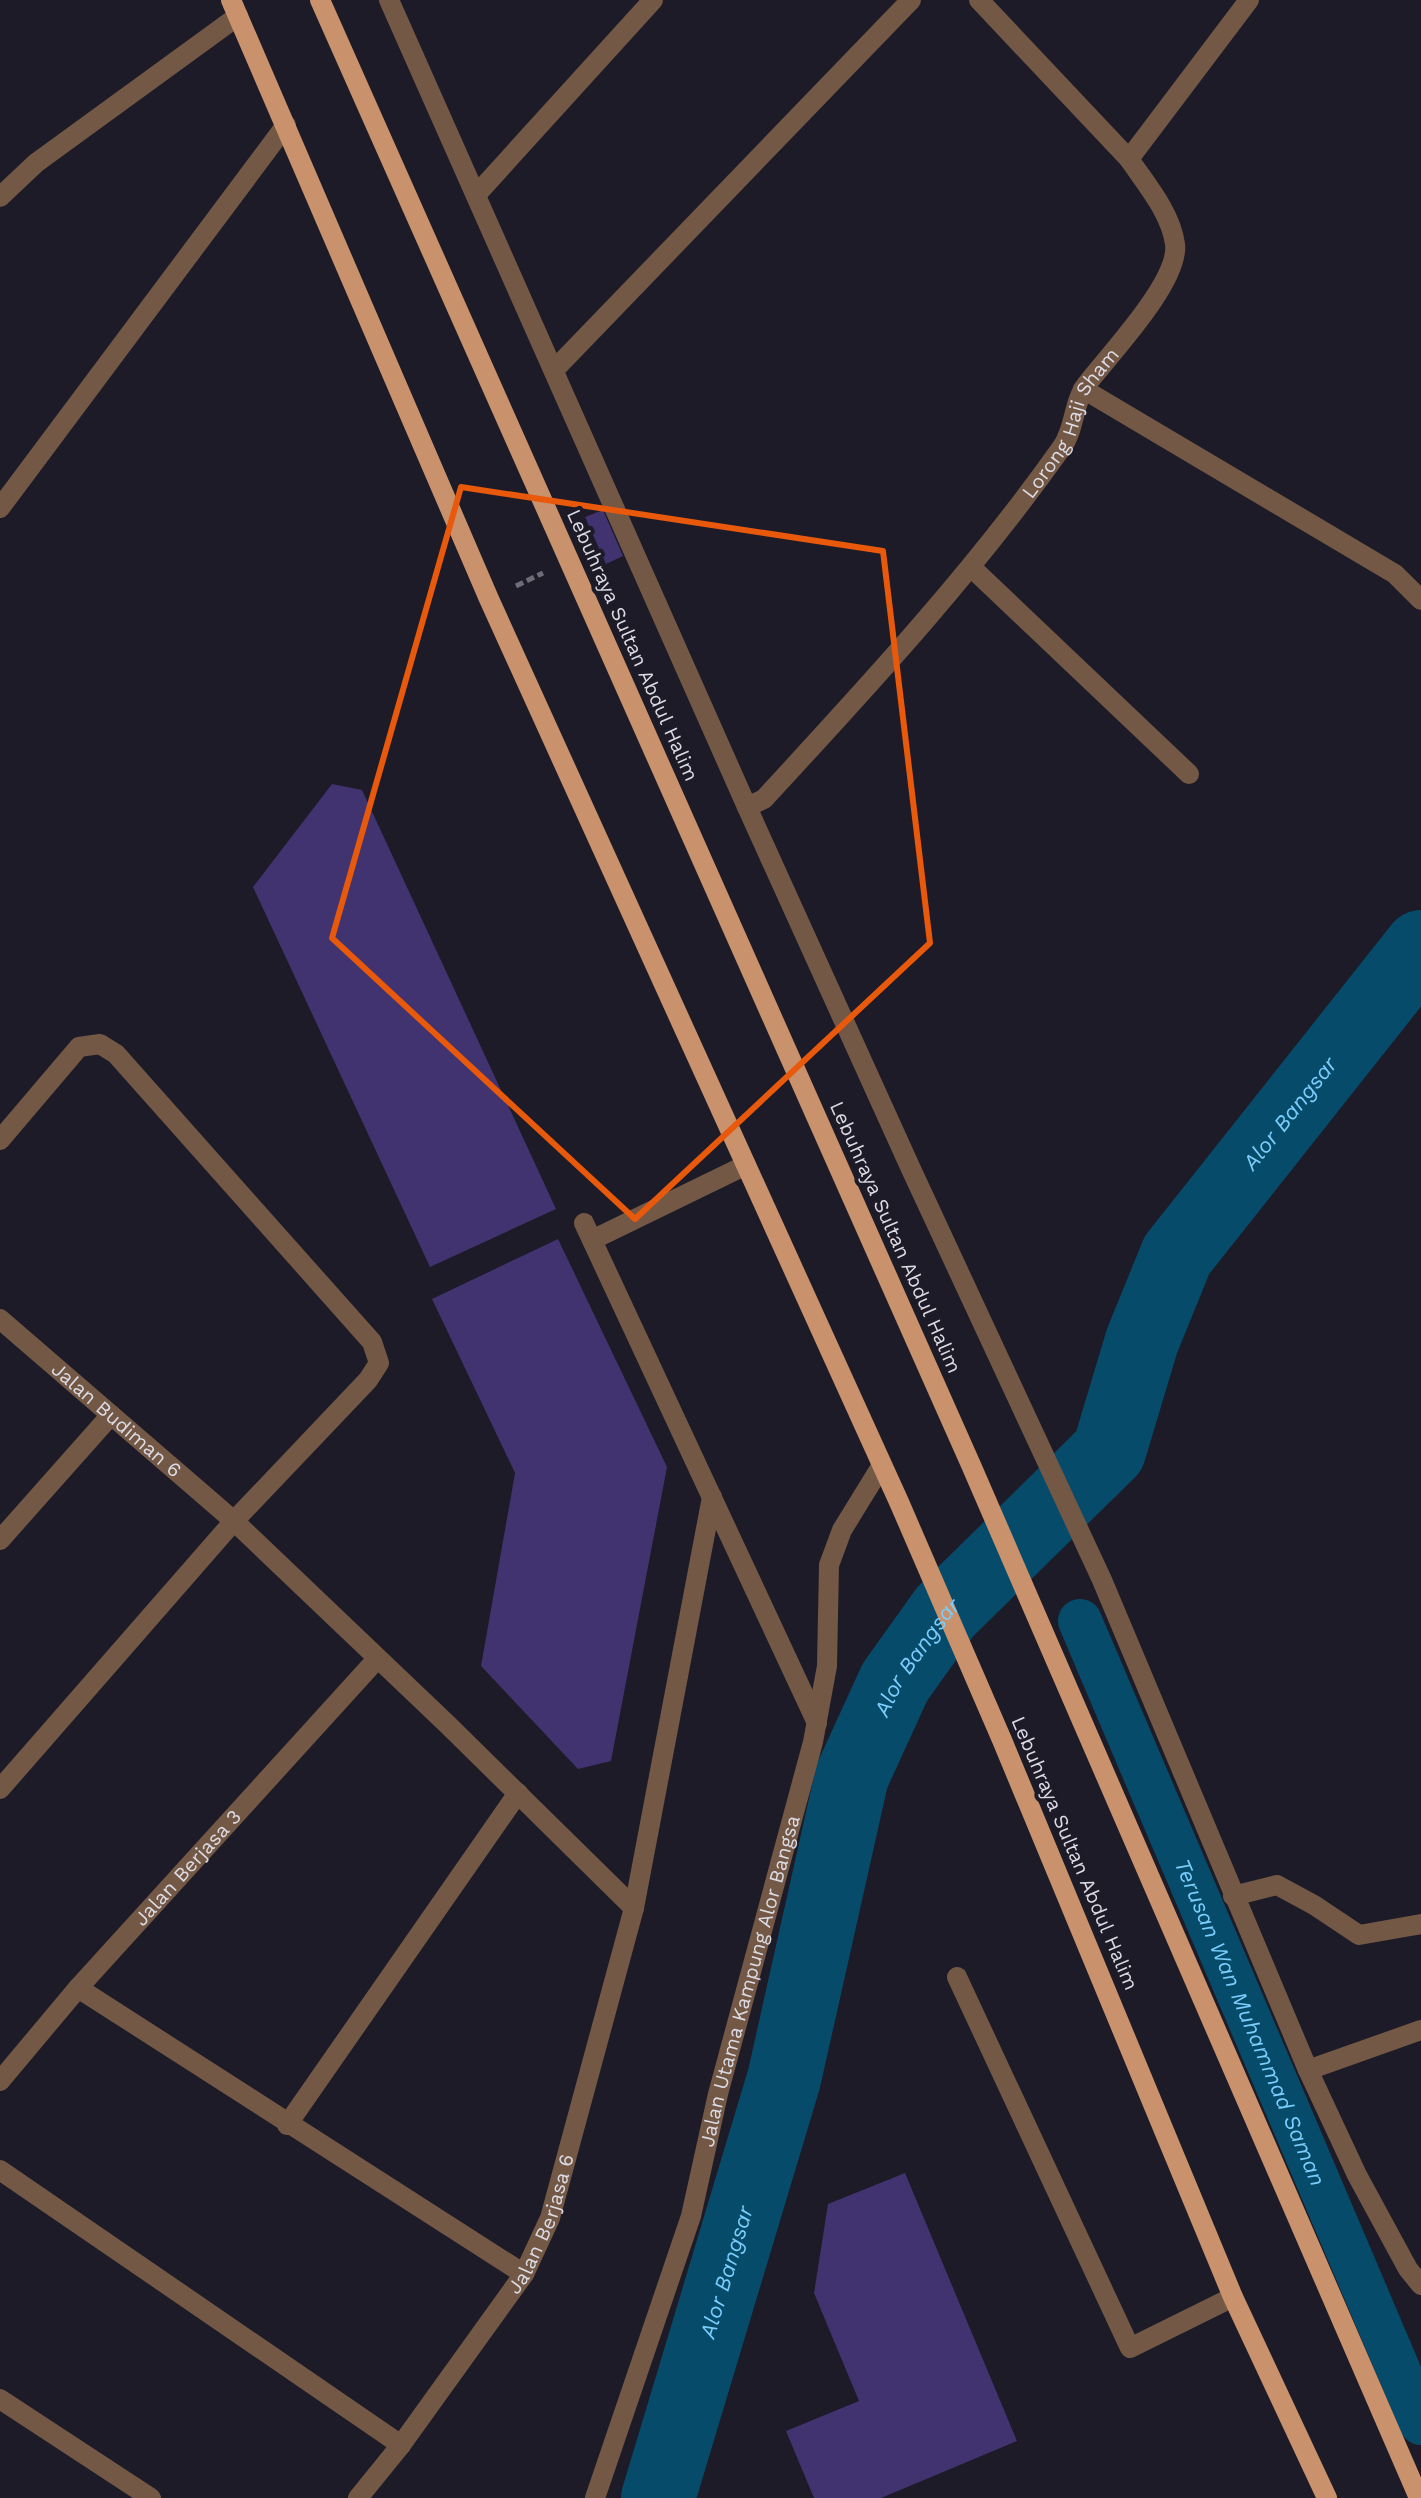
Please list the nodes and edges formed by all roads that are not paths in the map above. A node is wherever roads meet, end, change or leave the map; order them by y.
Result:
1 (320, 0) edge
2 (389, 0) edge
3 (653, 0) edge
4 (911, 0) edge
5 (979, 0) edge
6 (1249, 0) edge
7 (234, 8) edge
8 (286, 125) junction
9 (1129, 159) junction
10 (476, 195) junction
11 (0, 197) edge
12 (555, 369) junction
13 (1083, 389) junction
14 (0, 508) edge
15 (971, 567) junction
16 (1421, 600) edge
17 (1189, 774) dead end
18 (747, 807) junction
19 (0, 1140) edge
20 (746, 1165) junction
21 (0, 1319) edge
22 (111, 1415) junction
23 (882, 1465) junction
24 (712, 1497) junction
25 (234, 1521) junction
26 (0, 1540) edge
27 (377, 1659) junction
28 (817, 1723) junction
29 (0, 1789) edge
30 (518, 1793) junction
31 (1233, 1896) junction
32 (634, 1908) junction
33 (1421, 1924) edge
34 (957, 1977) dead end
35 (78, 1988) junction
36 (1421, 2030) edge
37 (1308, 2070) junction
38 (0, 2081) edge
39 (287, 2125) junction
40 (0, 2170) edge
41 (524, 2274) junction
42 (1421, 2285) edge
43 (1233, 2297) junction
44 (0, 2399) edge
45 (401, 2445) junction
46 (151, 2498) edge
47 (358, 2498) edge
48 (595, 2498) edge
49 (1327, 2498) edge
50 (1419, 2498) edge

1 - 50 main road, Lebuhraya Sultan Abdul Halim
2 - 10 street
3 - 10 street
4 - 12 street
5 - 9 street, Lorong Haji Sham
6 - 9 street
7 - 8 main road, Lebuhraya Sultan Abdul Halim
7 - 11 street
8 - 14 street
8 - 20 main road, Lebuhraya Sultan Abdul Halim
9 - 13 street, Lorong Haji Sham
10 - 12 street
12 - 18 street
13 - 15 street, Lorong Haji Sham
13 - 16 street
15 - 17 street
15 - 18 street, Lorong Haji Sham
18 - 31 street
19 - 25 street
20 - 23 main road, Lebuhraya Sultan Abdul Halim
20 - 24 street
21 - 22 street, Jalan Budiman 6
22 - 25 street, Jalan Budiman 6
22 - 26 street
23 - 28 street, Jalan Utama Kampung Alor Bangsa
23 - 43 main road, Lebuhraya Sultan Abdul Halim
24 - 28 street
24 - 32 street, Jalan Berjasa 6
25 - 27 street, Jalan Budiman 6
25 - 29 street
27 - 30 street, Jalan Budiman 6
27 - 35 street, Jalan Berjasa 3
28 - 48 street, Jalan Utama Kampung Alor Bangsa
30 - 32 street, Jalan Budiman 6
30 - 39 street
31 - 33 street
31 - 37 street
32 - 41 street, Jalan Berjasa 6
34 - 43 street
35 - 38 street, Jalan Berjasa 3
35 - 39 street
36 - 37 street
37 - 42 street
39 - 41 street
40 - 45 street
41 - 45 street, Jalan Berjasa 6
43 - 49 main road, Lebuhraya Sultan Abdul Halim
44 - 46 street
45 - 47 street, Jalan Berjasa 6

